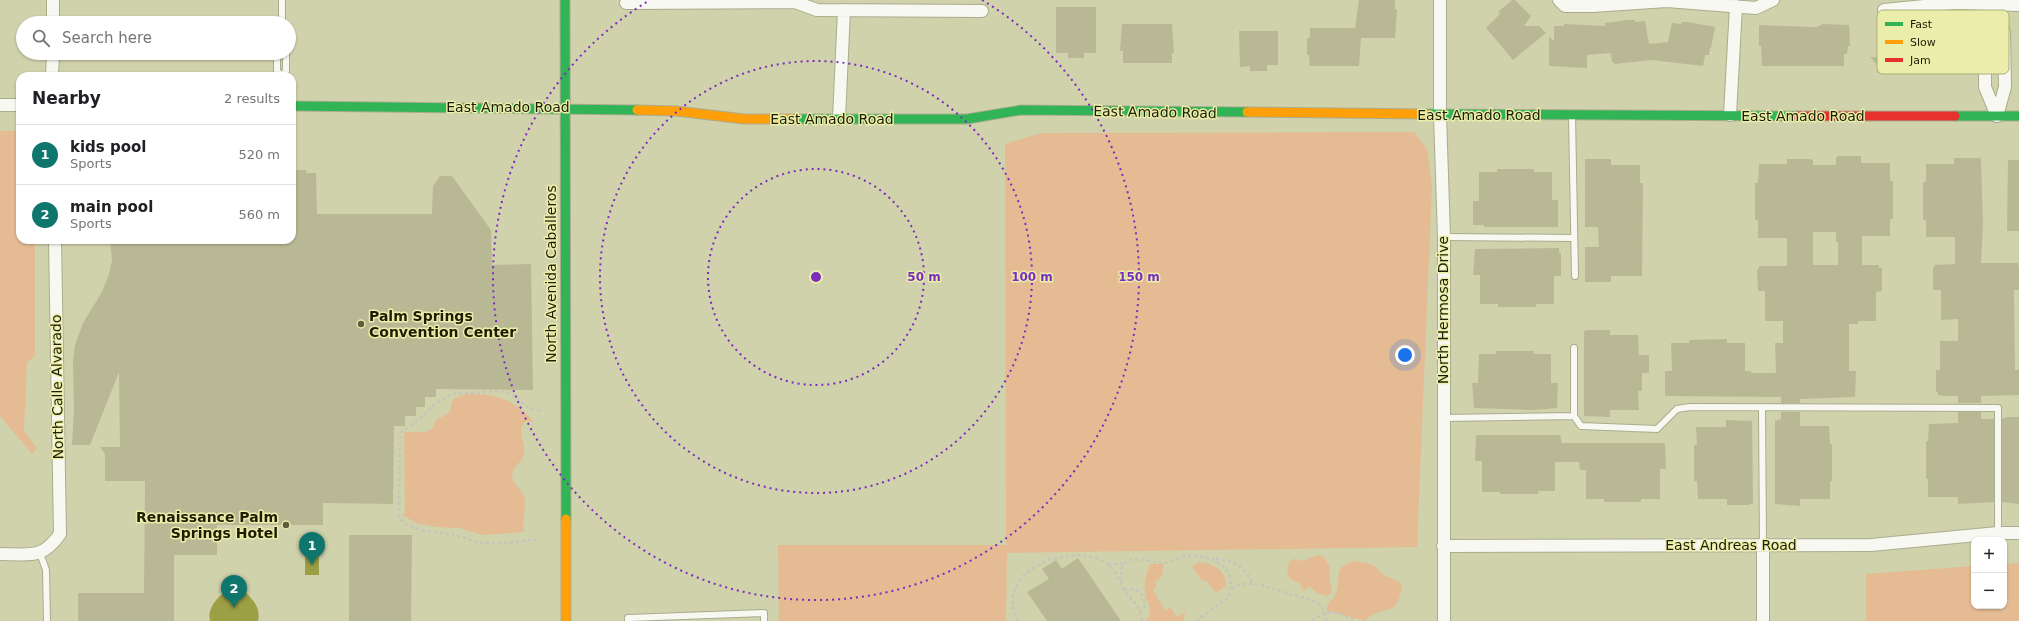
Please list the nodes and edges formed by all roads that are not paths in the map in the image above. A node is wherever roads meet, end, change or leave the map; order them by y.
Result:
1 (53, 0) edge
2 (282, 0) edge
3 (566, 0) edge
4 (1440, 0) edge
5 (1559, 0) edge
6 (1773, 0) edge
7 (796, 1) edge
8 (1995, 2) edge
9 (626, 3) dead end
10 (2019, 5) edge
11 (937, 6) edge
12 (1736, 6) junction
13 (844, 10) junction
14 (1884, 10) dead end
15 (982, 12) dead end
16 (53, 16) edge
17 (282, 16) edge
18 (53, 60) edge
19 (276, 60) edge
20 (286, 60) edge
21 (52, 72) edge
22 (278, 72) edge
23 (285, 72) edge
24 (1985, 74) edge
25 (2005, 74) edge
26 (0, 105) edge
27 (16, 105) edge
28 (296, 106) edge
29 (565, 108) junction
30 (1440, 114) junction
31 (1572, 115) junction
32 (1730, 116) junction
33 (1997, 116) junction
34 (2019, 116) edge
35 (839, 119) junction
36 (1444, 237) junction
37 (1574, 238) junction
38 (55, 244) edge
39 (1575, 276) dead end
40 (1574, 348) dead end
41 (1762, 407) junction
42 (1574, 416) junction
43 (1443, 418) junction
44 (1998, 533) junction
45 (2019, 533) edge
46 (1763, 544) junction
47 (1443, 546) junction
48 (0, 554) edge
49 (40, 554) junction
50 (47, 621) edge
51 (566, 621) edge
52 (628, 621) edge
53 (764, 621) edge
54 (1444, 621) edge
55 (1763, 621) edge

1 - 16 street
2 - 17 lane
3 - 29 street, North Avenida Caballeros
4 - 30 street, North Hermosa Drive
5 - 12 street
6 - 12 street
7 - 9 street
7 - 13 street
8 - 10 street
8 - 14 street
11 - 13 street
11 - 15 street
12 - 32 street
13 - 35 street
18 - 21 street
19 - 22 lane
20 - 23 lane
24 - 33 street
25 - 33 street
26 - 27 street
28 - 29 street, East Amado Road
29 - 35 street, East Amado Road
29 - 51 street, North Avenida Caballeros
30 - 31 street, East Amado Road
30 - 35 street, East Amado Road
30 - 36 street, North Hermosa Drive
31 - 32 street, East Amado Road
31 - 37 lane
32 - 33 street, East Amado Road
33 - 34 street, East Amado Road
36 - 37 lane
36 - 43 street, North Hermosa Drive
37 - 39 lane
38 - 49 street, North Calle Alvarado
40 - 42 lane
41 - 42 lane
41 - 44 lane
41 - 46 lane
42 - 43 lane
43 - 47 street, North Hermosa Drive
44 - 45 street, East Andreas Road
44 - 46 street, East Andreas Road
46 - 47 street, East Andreas Road
46 - 55 street
47 - 54 street, North Hermosa Drive
48 - 49 street
49 - 50 lane
52 - 53 lane

